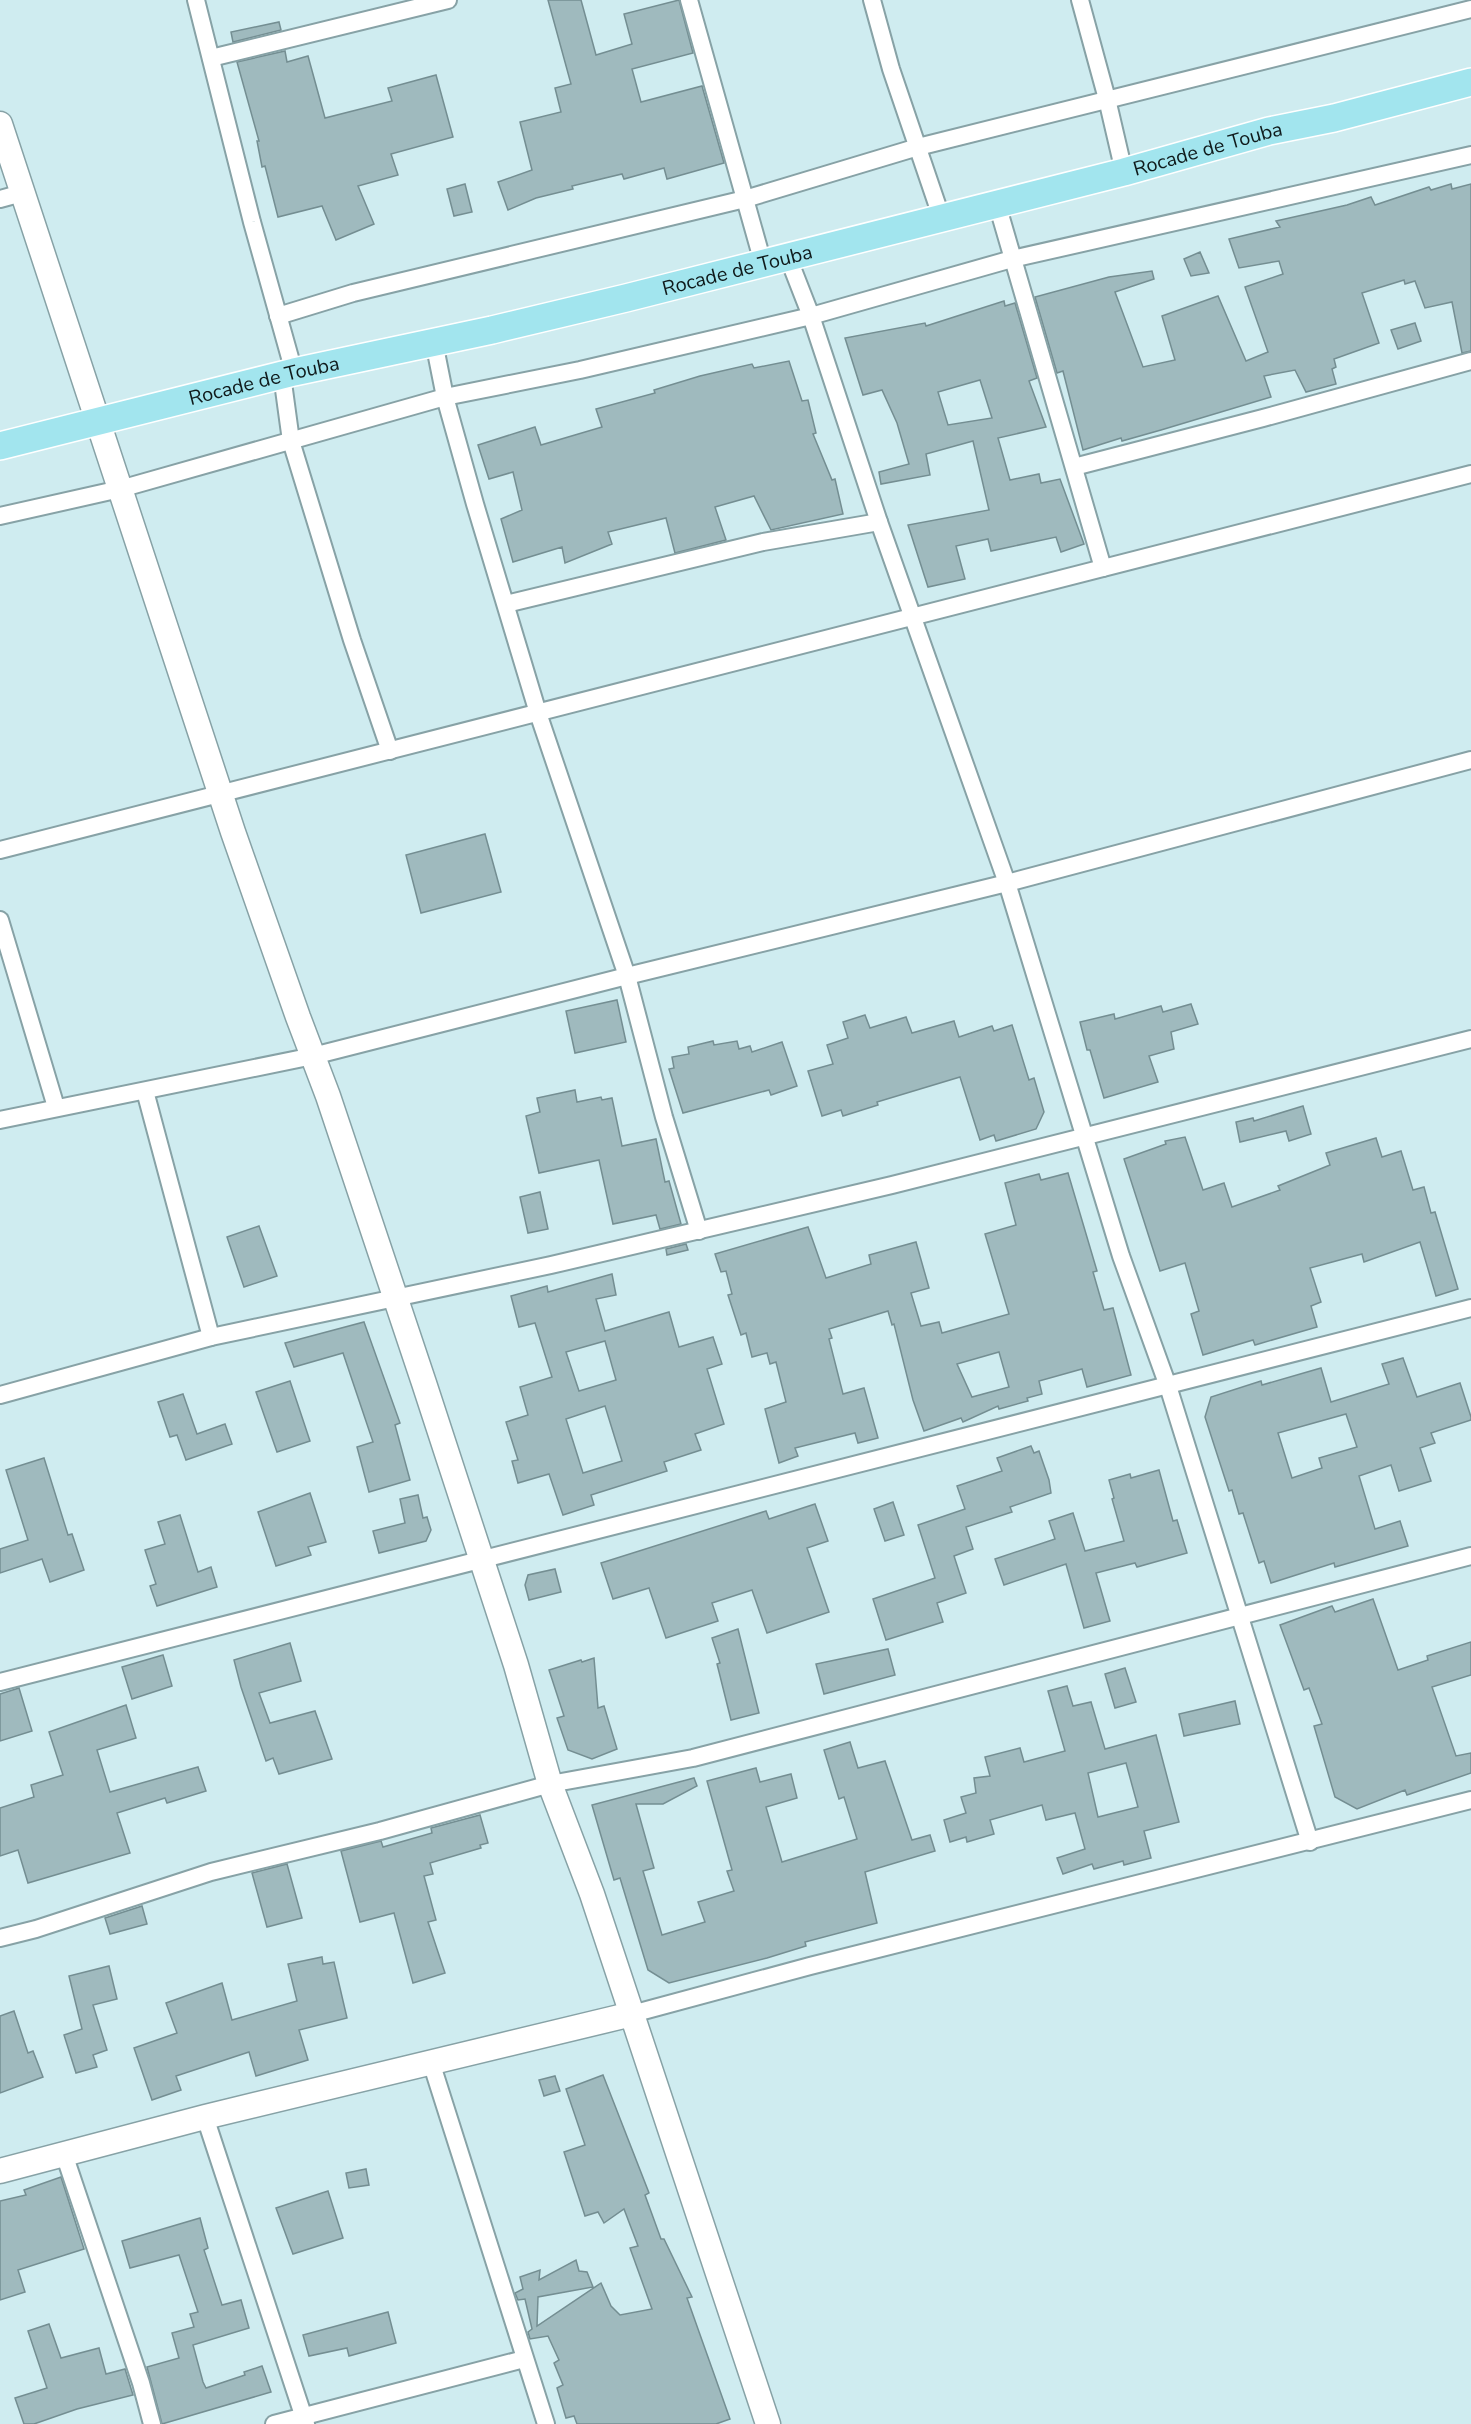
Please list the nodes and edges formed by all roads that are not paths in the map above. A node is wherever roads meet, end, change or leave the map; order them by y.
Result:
1 (196, 0) edge
2 (448, 0) edge
3 (689, 0) edge
4 (872, 0) edge
5 (1080, 0) edge
6 (1471, 9) edge
7 (211, 58) junction
8 (1471, 82) edge
9 (1107, 99) junction
10 (0, 124) edge
11 (918, 147) junction
12 (1471, 155) edge
13 (1124, 172) junction
14 (11, 196) edge
15 (745, 199) junction
16 (997, 204) junction
17 (942, 219) junction
18 (1012, 259) junction
19 (775, 260) junction
20 (278, 316) junction
21 (811, 316) junction
22 (434, 342) junction
23 (1471, 361) edge
24 (288, 374) junction
25 (445, 397) junction
26 (97, 421) junction
27 (291, 441) junction
28 (0, 446) edge
29 (1074, 467) junction
30 (1471, 474) edge
31 (120, 489) junction
32 (0, 516) edge
33 (879, 522) junction
34 (1103, 568) junction
35 (506, 604) junction
36 (913, 617) junction
37 (538, 713) junction
38 (390, 751) junction
39 (1471, 760) edge
40 (221, 794) junction
41 (0, 850) edge
42 (1007, 883) junction
43 (0, 920) edge
44 (627, 976) junction
45 (1471, 1039) edge
46 (313, 1056) junction
47 (145, 1091) junction
48 (56, 1107) junction
49 (0, 1120) edge
50 (1086, 1138) junction
51 (699, 1231) junction
52 (396, 1299) junction
53 (1471, 1308) edge
54 (211, 1337) junction
55 (1168, 1386) junction
56 (0, 1395) edge
57 (1471, 1556) edge
58 (482, 1560) junction
59 (1240, 1616) junction
60 (0, 1682) edge
61 (550, 1784) junction
62 (1471, 1800) edge
63 (1310, 1842) junction
64 (0, 1938) edge
65 (632, 2014) junction
66 (431, 2062) junction
67 (205, 2116) junction
68 (64, 2154) junction
69 (0, 2171) edge
70 (524, 2359) junction
71 (304, 2420) edge
72 (152, 2424) edge
73 (274, 2424) edge
74 (546, 2424) edge
75 (768, 2424) edge

1 - 7 street
2 - 7 street
3 - 15 street
4 - 11 street
5 - 9 street
6 - 9 street
7 - 20 street
8 - 13 main road, Rocade de Touba
9 - 11 street
9 - 13 street
10 - 14 main road
11 - 15 street
11 - 17 street
12 - 18 street
13 - 16 main road, Rocade de Touba
14 - 26 main road
15 - 19 street
15 - 20 street
16 - 17 main road, Rocade de Touba
16 - 18 street
17 - 19 main road, Rocade de Touba
18 - 21 street
18 - 29 street
19 - 21 street
19 - 22 main road, Rocade de Touba
20 - 24 street
21 - 25 street
21 - 33 street
22 - 24 main road, Rocade de Touba
22 - 25 street
23 - 29 street
24 - 26 main road, Rocade de Touba
24 - 27 street
25 - 27 street
25 - 35 street
26 - 28 main road, Rocade de Touba
26 - 31 main road
27 - 31 street
27 - 38 street
29 - 34 street
30 - 34 street
31 - 32 street
31 - 40 main road
33 - 35 street
33 - 36 street
34 - 36 street
35 - 37 street
36 - 37 street
36 - 42 street
37 - 38 street
37 - 44 street
38 - 40 street
39 - 42 street
40 - 41 street
40 - 46 main road
42 - 44 street
42 - 50 street
43 - 48 street
44 - 46 street
44 - 51 street
45 - 50 street
46 - 47 street
46 - 52 main road
47 - 48 street
47 - 54 street
48 - 49 street
50 - 51 street
50 - 55 street
51 - 52 street
52 - 54 street
52 - 58 main road
53 - 55 street
54 - 56 street
55 - 58 street
55 - 59 street
57 - 59 street
58 - 60 street
58 - 61 main road
59 - 61 street
59 - 63 street
61 - 64 street
61 - 65 main road
62 - 63 street
63 - 65 street
65 - 66 main road
65 - 75 main road
66 - 67 main road
66 - 70 street
67 - 68 main road
67 - 71 street
68 - 69 main road
68 - 72 street
70 - 71 street
70 - 74 street
71 - 73 street

